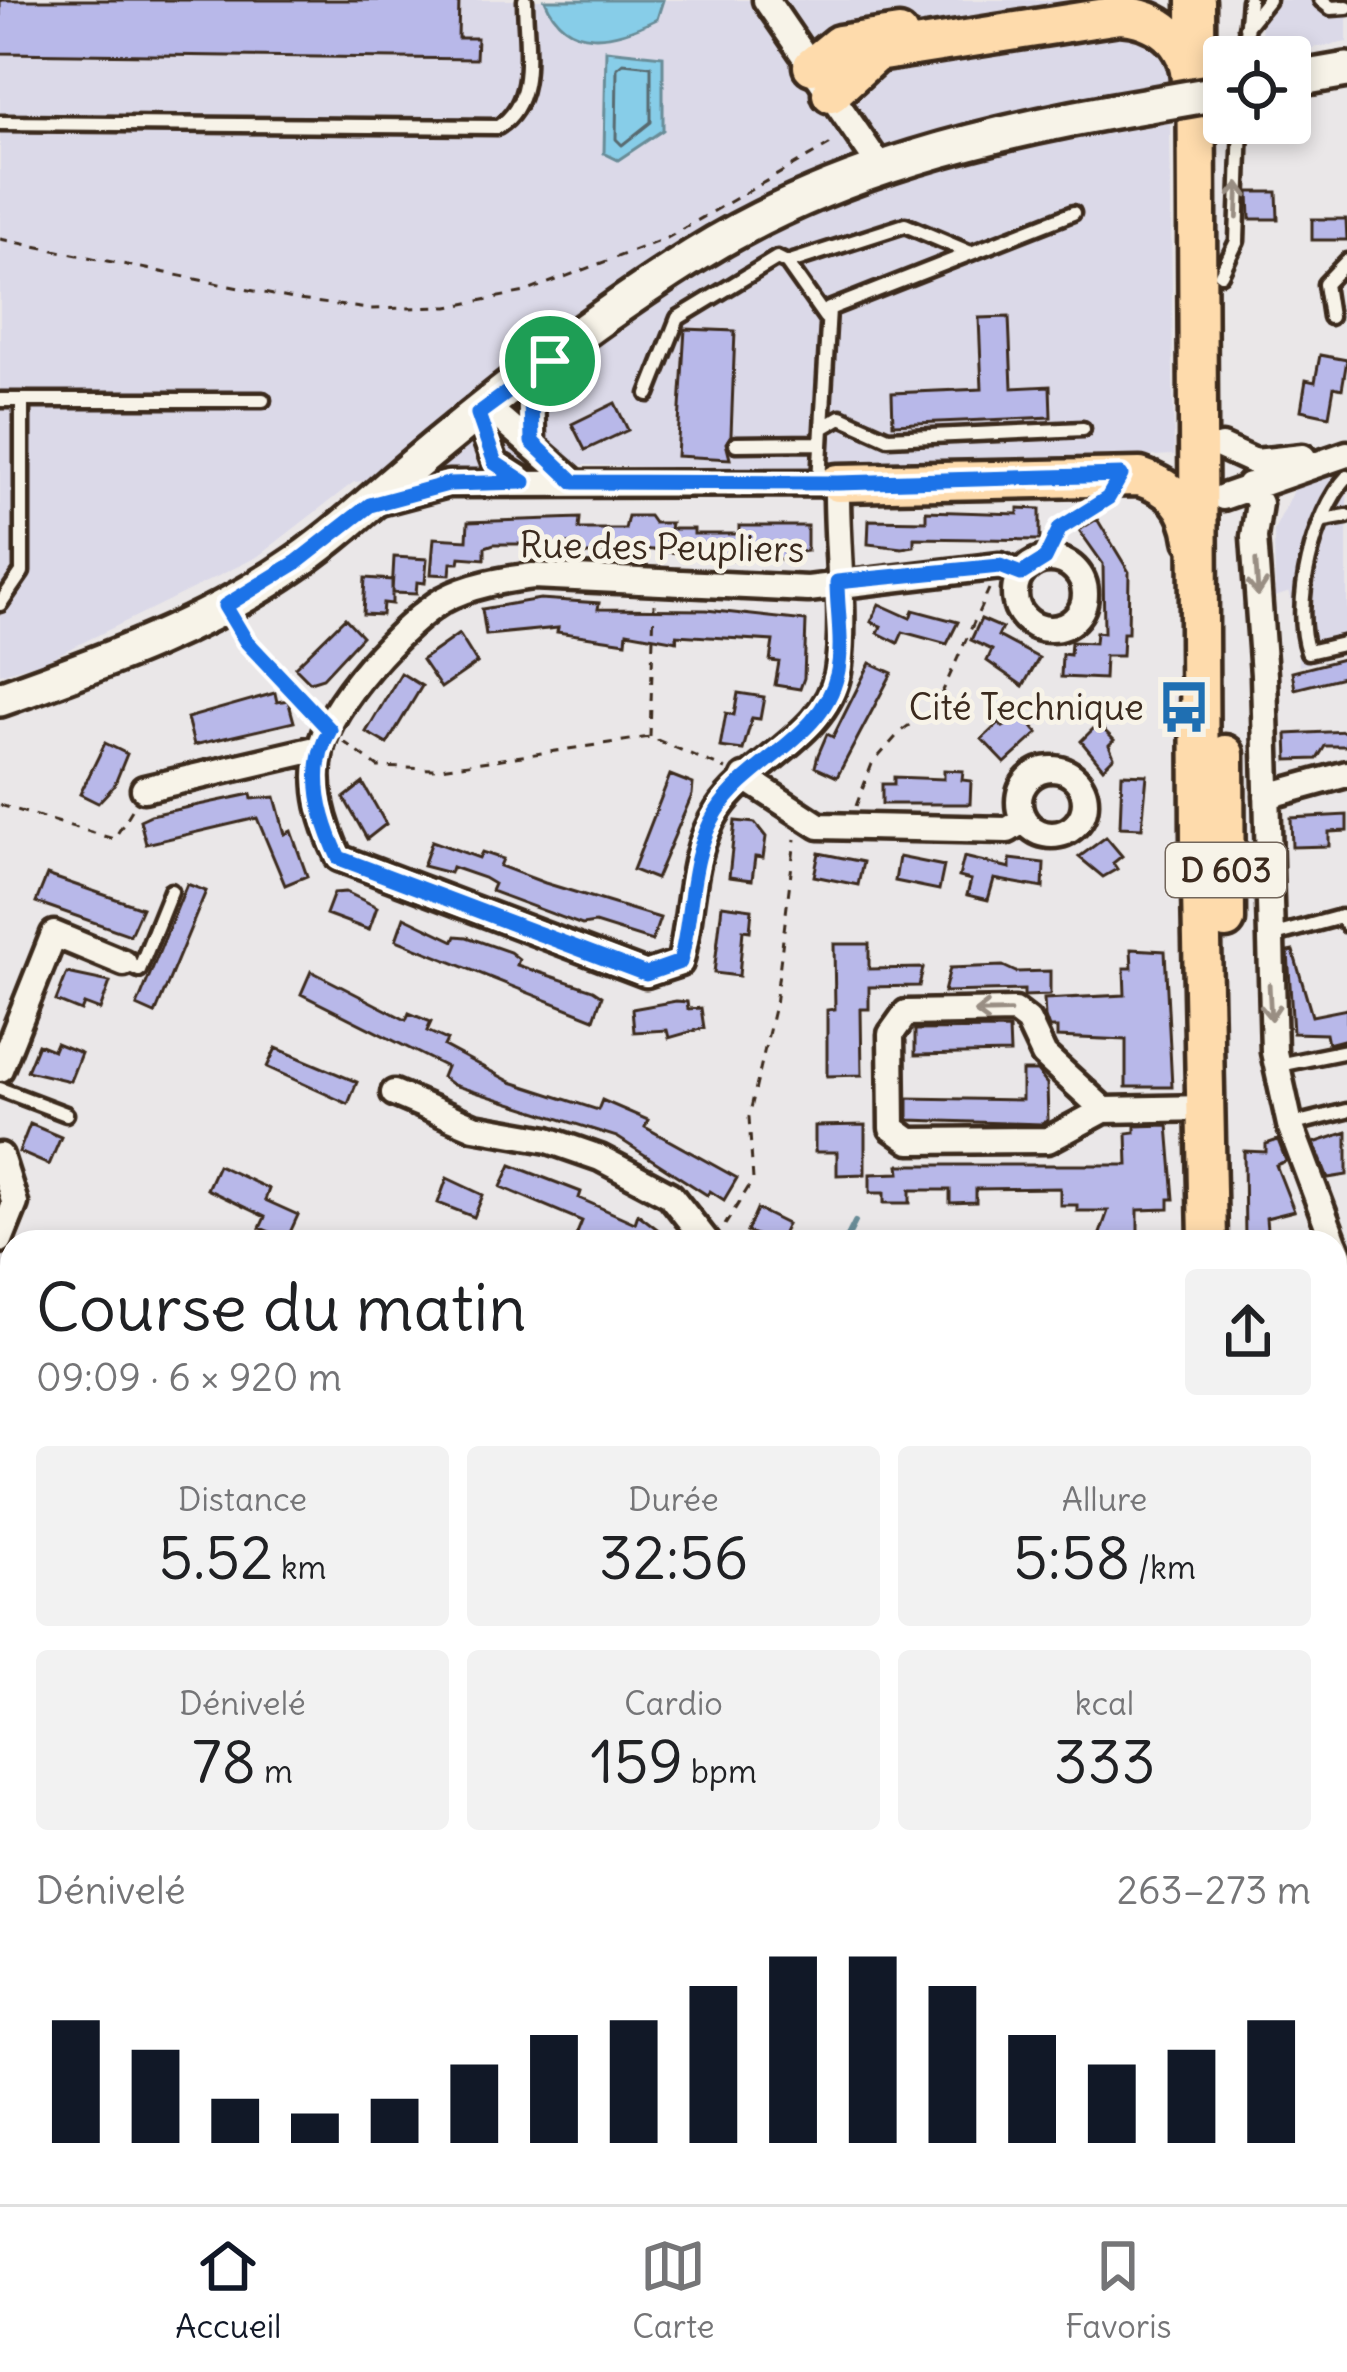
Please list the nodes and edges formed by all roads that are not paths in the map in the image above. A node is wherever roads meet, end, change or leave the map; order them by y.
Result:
1 (525, 0) edge
2 (766, 0) edge
3 (1104, 0) edge
4 (1196, 0) edge
5 (1216, 0) edge
6 (1249, 0) edge
7 (1268, 0) edge
8 (1321, 0) edge
9 (1347, 7) edge
10 (1245, 28) junction
11 (1245, 36) edge
12 (1347, 70) edge
13 (1311, 76) edge
14 (821, 80) junction
15 (1203, 96) edge
16 (0, 123) edge
17 (1240, 144) edge
18 (881, 168) junction
19 (1073, 213) dead end
20 (971, 254) junction
21 (1347, 261) edge
22 (787, 263) junction
23 (1221, 274) junction
24 (1200, 312) junction
25 (1330, 316) dead end
26 (825, 317) junction
27 (550, 361) junction
28 (647, 394) dead end
29 (0, 400) edge
30 (22, 400) junction
31 (262, 400) dead end
32 (478, 414) junction
33 (822, 428) junction
34 (1083, 429) dead end
35 (532, 442) junction
36 (819, 443) junction
37 (736, 444) dead end
38 (1212, 446) junction
39 (1347, 451) edge
40 (1347, 477) edge
41 (524, 482) junction
42 (574, 482) junction
43 (828, 483) junction
44 (1236, 491) junction
45 (370, 505) junction
46 (1347, 516) edge
47 (1324, 520) junction
48 (1011, 570) junction
49 (837, 582) junction
50 (1201, 590) junction
51 (0, 604) edge
52 (1347, 644) edge
53 (10, 695) edge
54 (325, 739) junction
55 (169, 753) dead end
56 (1347, 774) edge
57 (744, 777) junction
58 (175, 782) junction
59 (144, 789) road end
60 (1267, 796) junction
61 (1024, 820) dead end
62 (171, 891) dead end
63 (1347, 925) edge
64 (1268, 937) junction
65 (124, 963) joint
66 (1347, 1051) edge
67 (1277, 1066) junction
68 (0, 1069) edge
69 (0, 1089) edge
70 (394, 1093) dead end
71 (1207, 1108) junction
72 (1104, 1110) junction
73 (1347, 1111) edge
74 (65, 1114) dead end
75 (1290, 1124) junction
76 (0, 1156) edge
77 (4, 1230) edge
78 (711, 1230) edge
79 (1208, 1230) edge
80 (1229, 1230) edge
81 (1330, 1230) edge

1 - 16 lane
2 - 14 street
3 - 14 main road
4 - 24 main road, D 603
5 - 23 main road, D 603
6 - 10 lane
7 - 10 lane
8 - 9 lane
10 - 11 lane
12 - 13 street
14 - 18 street
14 - 24 main road
15 - 18 street, bridge
23 -> 17 lane
18 - 27 street
19 - 20 lane
20 - 22 lane
20 - 26 lane
21 - 25 lane
22 - 26 lane
22 - 28 lane
23 - 38 main road, D 603
24 - 38 main road, D 603
26 - 33 lane
27 - 32 street
27 - 35 street
29 - 30 lane
30 - 31 lane
30 - 51 lane
32 - 35 street
32 - 41 street
32 - 45 street
33 - 34 lane
33 - 36 lane
35 - 42 street
36 - 37 lane
36 - 43 lane
38 - 39 street
38 - 44 main road, D 603
38 - 50 main road, D 603
39 - 44 street
40 - 47 lane
41 - 42 street
41 - 45 street
42 - 43 street
43 - 49 street, Rue des Peupliers
43 - 50 main road
44 -> 60 street
44 - 80 main road, D 603
45 - 53 street
46 - 47 lane
47 - 52 lane
48 - 48 street
48 - 49 street
49 - 54 street, Rue des Peupliers
49 - 57 street, Rue des Peupliers
50 - 71 main road, D 603
54 - 57 street, Rue des Peupliers
54 - 58 street
55 - 58 street
56 - 60 street
57 - 61 street
58 - 59 street
60 - 64 street
62 - 65 lane
63 - 64 lane
64 -> 67 street
65 - 68 street
66 - 67 lane
67 - 75 street
69 - 74 lane
70 - 78 street
71 - 72 street
71 - 79 main road, D 603
72 -> 72 street
73 - 75 lane
75 - 81 street
76 - 77 street

